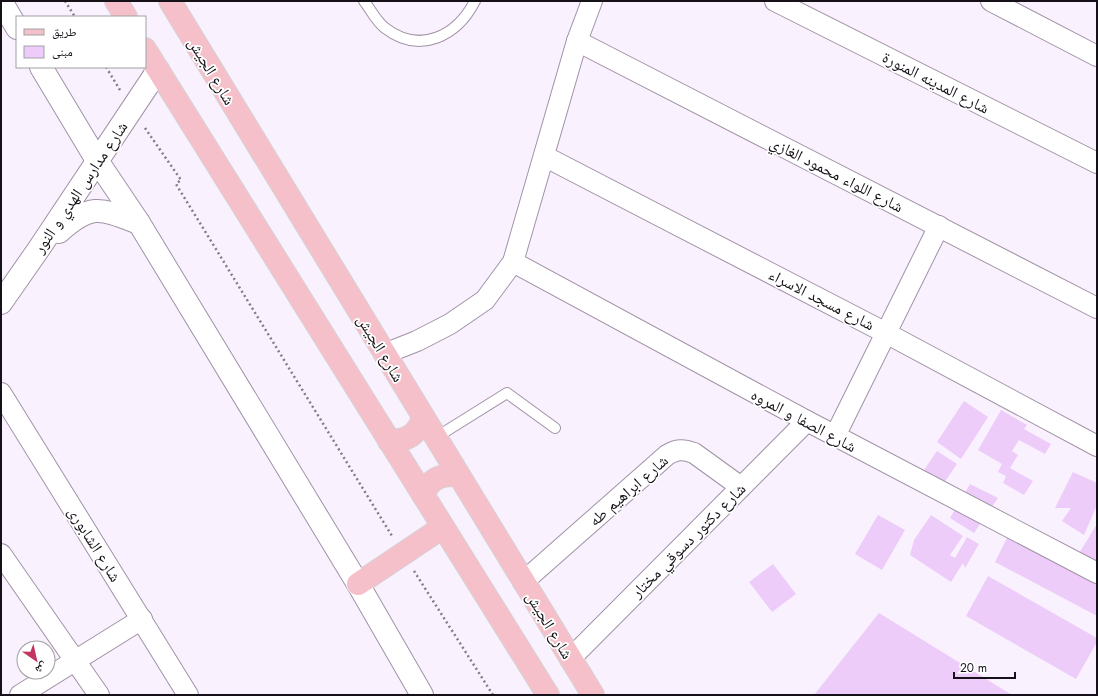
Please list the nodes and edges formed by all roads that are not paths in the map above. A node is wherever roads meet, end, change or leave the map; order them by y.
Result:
1 (1, 1) edge
2 (116, 1) edge
3 (170, 1) edge
4 (364, 1) edge
5 (475, 1) edge
6 (592, 1) edge
7 (776, 1) edge
8 (991, 1) edge
9 (125, 16) edge
10 (16, 26) edge
11 (577, 41) junction
12 (146, 51) edge
13 (1097, 56) edge
14 (42, 68) edge
15 (158, 70) junction
16 (544, 156) junction
17 (98, 162) junction
18 (1097, 164) edge
19 (139, 223) junction
20 (939, 226) junction
21 (38, 250) junction
22 (513, 262) junction
23 (1, 303) edge
24 (1097, 308) edge
25 (886, 333) junction
26 (384, 354) junction
27 (1, 393) edge
28 (422, 418) junction
29 (806, 422) junction
30 (555, 428) dead end
31 (835, 436) junction
32 (435, 438) junction
33 (389, 441) junction
34 (1097, 446) edge
35 (458, 475) junction
36 (741, 487) junction
37 (422, 495) junction
38 (443, 527) junction
39 (1, 554) edge
40 (1097, 573) edge
41 (523, 582) junction
42 (358, 584) junction
43 (142, 619) junction
44 (570, 659) junction
45 (75, 661) junction
46 (20, 695) edge
47 (99, 695) edge
48 (188, 695) edge
49 (422, 695) edge
50 (548, 695) edge
51 (593, 695) edge

1 - 10 street
2 - 9 main road
3 - 26 main road, شارع الجيش
4 - 5 lane
6 - 11 street
7 - 18 street, شارع المدينه المنورة
8 - 13 street
11 - 16 street
11 - 20 street, شارع اللواء محمود الغازي
12 - 15 main road
14 - 17 street
15 - 17 street, شارع مدارس الهدي و النور
15 - 33 main road
16 - 22 street
16 - 25 street, شارع مسجد الاسراء
17 - 19 street
17 - 21 street, شارع مدارس الهدي و النور
19 - 21 street
19 - 42 street
20 - 24 street, شارع اللواء محمود الغازي
20 - 25 street
21 - 23 street, شارع مدارس الهدي و النور
22 - 26 street
22 - 29 street, شارع الصفا و المروه
25 - 31 street
25 - 34 street, شارع مسجد الاسراء
26 - 28 main road, شارع الجيش
27 - 43 street, شارع الشابورى
28 - 32 main road, شارع الجيش
28 - 33 main road
29 - 31 street, شارع الصفا و المروه
29 - 36 street, شارع دكتور دسوقي مختار
30 - 32 lane
31 - 40 street, شارع الصفا و المروه
32 - 35 main road, شارع الجيش
33 - 37 main road
35 - 37 main road
35 - 41 main road, شارع الجيش
36 - 41 street, شارع ابراهيم طه
36 - 44 street, شارع دكتور دسوقي مختار
37 - 38 main road
38 - 42 main road
38 - 50 main road
39 - 45 street
41 - 44 main road, شارع الجيش
42 - 49 street
43 - 45 street
43 - 48 street, شارع الشابورى
44 - 51 main road, شارع الجيش
45 - 46 street
45 - 47 street

